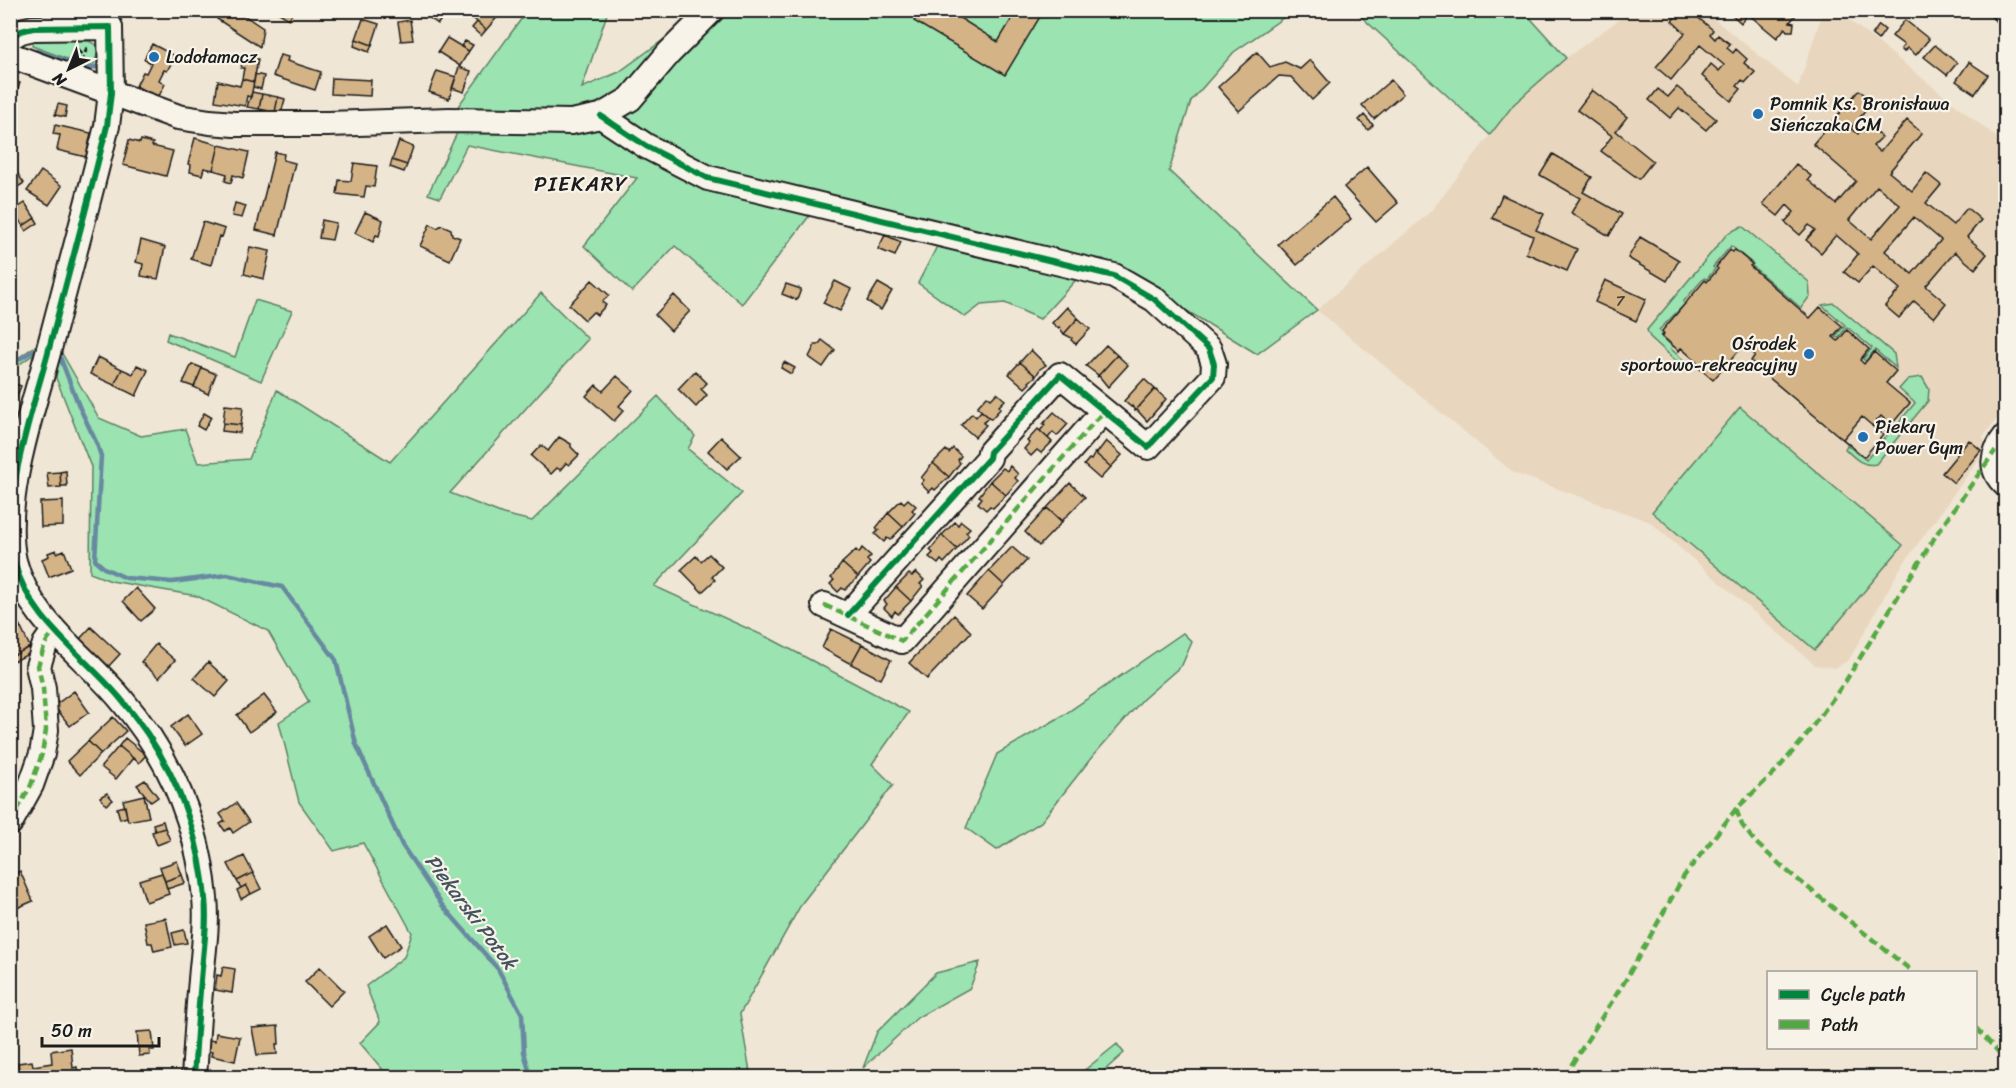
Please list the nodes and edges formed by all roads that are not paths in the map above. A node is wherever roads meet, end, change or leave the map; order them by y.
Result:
1 (712, 10) edge
2 (10, 37) edge
3 (10, 55) edge
4 (111, 93) junction
5 (601, 116) junction
6 (1103, 412) junction
7 (2006, 436) edge
8 (2006, 485) edge
9 (16, 587) edge
10 (824, 605) dead end
11 (848, 615) junction
12 (54, 631) junction
13 (10, 823) edge
14 (194, 1077) edge

1 - 5 street
2 - 4 street
3 - 4 street
4 - 5 street
4 - 9 street
5 - 6 street
6 - 11 street
6 - 11 street
7 - 8 street
9 - 12 street
10 - 11 street
12 - 13 street
12 - 14 street

